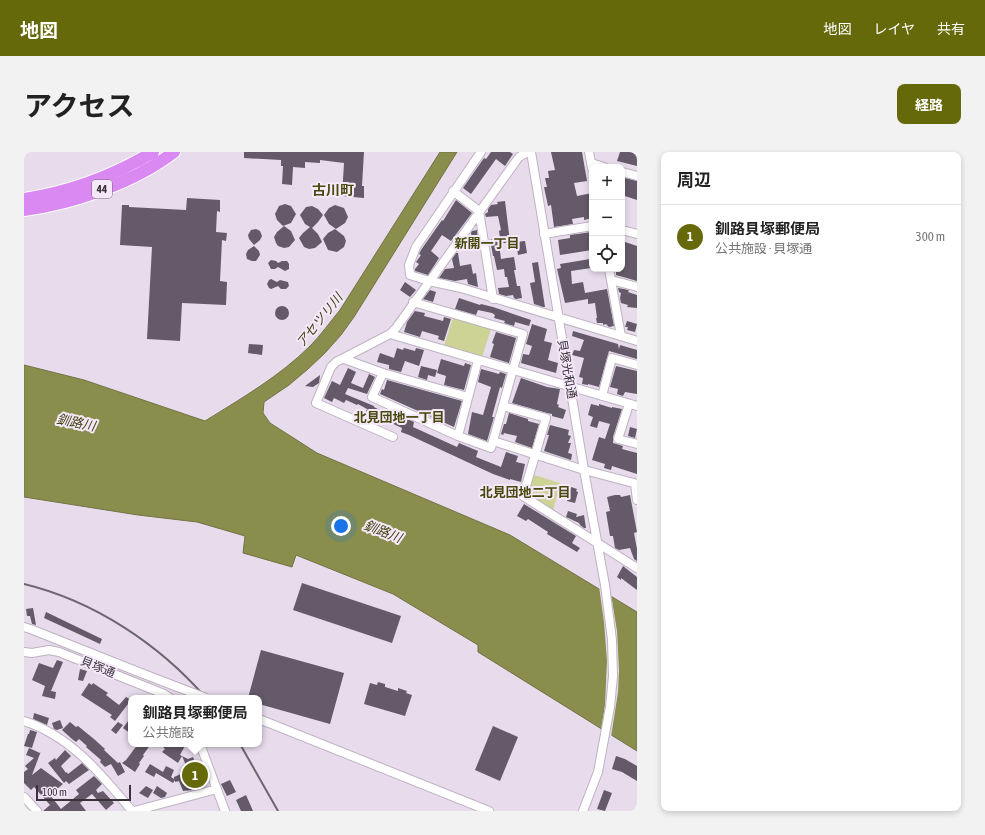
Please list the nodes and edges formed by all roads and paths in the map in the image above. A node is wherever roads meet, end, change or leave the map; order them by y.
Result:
1 (153, 152) edge
2 (174, 152) edge
3 (481, 152) edge
4 (529, 152) edge
5 (589, 152) edge
6 (592, 164) edge
7 (625, 173) edge
8 (637, 176) edge
9 (453, 191) junction
10 (24, 199) edge
11 (24, 210) edge
12 (479, 211) junction
13 (589, 226) edge
14 (625, 231) edge
15 (544, 234) junction
16 (637, 234) edge
17 (610, 272) edge
18 (611, 280) junction
19 (429, 281) junction
20 (637, 287) edge
21 (494, 299) junction
22 (413, 302) junction
23 (558, 318) junction
24 (390, 334) junction
25 (621, 336) junction
26 (637, 341) edge
27 (344, 359) junction
28 (478, 360) junction
29 (637, 365) edge
30 (513, 370) junction
31 (383, 373) junction
32 (570, 387) junction
33 (602, 396) junction
34 (468, 397) junction
35 (633, 405) edge
36 (503, 406) junction
37 (458, 436) junction
38 (393, 437) dead end
39 (493, 441) junction
40 (637, 444) edge
41 (535, 455) junction
42 (584, 470) junction
43 (636, 484) edge
44 (637, 500) edge
45 (597, 543) junction
46 (637, 568) edge
47 (24, 628) edge
48 (24, 652) edge
49 (166, 695) edge
50 (198, 695) edge
51 (262, 720) edge
52 (24, 721) edge
53 (201, 747) edge
54 (217, 789) junction
55 (24, 797) edge
56 (36, 811) edge
57 (133, 811) edge
58 (225, 811) edge
59 (489, 811) edge
60 (583, 811) edge

1 - 10 highway, 44
2 - 11 highway, 44
3 - 9 street
4 - 12 street
4 - 15 street, 貝塚光和通
5 - 6 street
7 - 8 street
9 - 12 street
9 - 19 street
12 - 19 street
12 - 21 street
13 - 15 street
14 - 16 street
15 - 23 street, 貝塚光和通
17 - 18 street
18 - 20 street
18 - 25 street
19 - 21 street
19 - 22 street
21 - 23 street
22 - 24 street
22 - 30 street
23 - 25 street
23 - 32 street, 貝塚光和通
24 - 27 street
24 - 28 street
25 - 26 street
27 - 31 street
27 - 38 street
28 - 30 street
28 - 34 street
29 - 33 street
30 - 32 street
30 - 36 street
31 - 34 street
31 - 37 street
32 - 33 street
32 - 42 street, 貝塚光和通
33 - 35 street
34 - 37 street
35 - 40 street
36 - 39 street
36 - 41 street
37 - 39 street
39 - 41 street
41 - 42 street
41 - 45 street
42 - 43 street
42 - 45 street, 貝塚光和通
43 - 44 street
45 - 46 street
45 - 60 street, 貝塚光和通
47 - 50 street, bridge
48 - 49 street, 貝塚通
51 - 59 street
52 - 57 street
53 - 54 street
54 - 57 street
54 - 58 street
55 - 56 street

